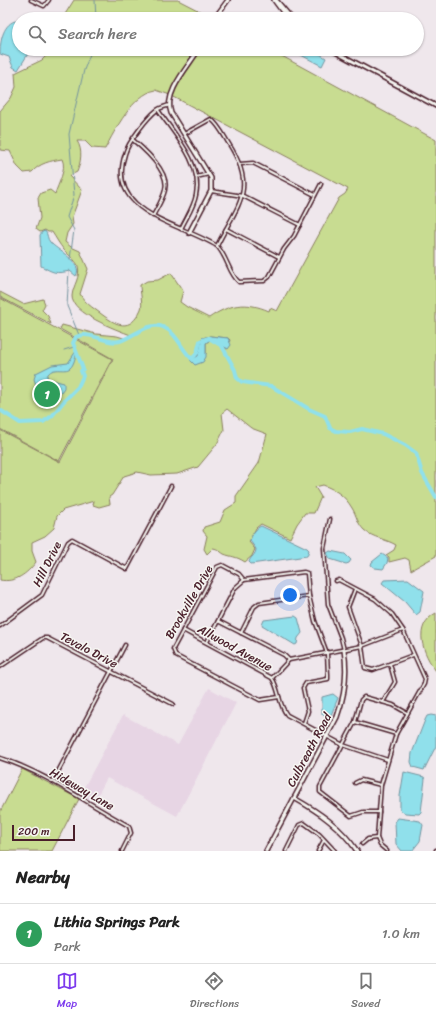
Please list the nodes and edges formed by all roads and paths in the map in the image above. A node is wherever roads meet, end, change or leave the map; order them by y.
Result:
1 (31, 0) edge
2 (49, 0) edge
3 (228, 0) edge
4 (275, 0) edge
5 (219, 12) edge
6 (283, 12) edge
7 (286, 12) edge
8 (194, 56) edge
9 (343, 56) edge
10 (169, 105) junction
11 (436, 106) edge
12 (158, 110) junction
13 (184, 134) junction
14 (132, 140) junction
15 (240, 164) junction
16 (209, 173) junction
17 (196, 176) junction
18 (321, 184) dead end
19 (211, 191) junction
20 (315, 195) junction
21 (242, 196) junction
22 (153, 216) junction
23 (300, 225) junction
24 (182, 229) junction
25 (226, 229) junction
26 (189, 232) junction
27 (217, 246) junction
28 (280, 257) junction
29 (171, 486) dead end
30 (330, 519) dead end
31 (244, 580) junction
32 (336, 581) dead end
33 (355, 589) junction
34 (309, 596) junction
35 (218, 621) junction
36 (0, 626) edge
37 (183, 630) junction
38 (403, 630) junction
39 (241, 633) junction
40 (207, 642) junction
41 (125, 645) dead end
42 (362, 646) junction
43 (344, 650) junction
44 (327, 653) junction
45 (413, 655) junction
46 (289, 660) junction
47 (390, 664) junction
48 (0, 668) edge
49 (111, 671) junction
50 (272, 678) junction
51 (279, 697) junction
52 (383, 702) junction
53 (172, 704) dead end
54 (407, 713) junction
55 (355, 722) junction
56 (304, 723) junction
57 (396, 734) junction
58 (328, 736) junction
59 (343, 745) junction
60 (0, 758) edge
61 (388, 760) junction
62 (53, 781) junction
63 (355, 783) dead end
64 (381, 785) junction
65 (294, 798) junction
66 (379, 812) junction
67 (378, 838) junction
68 (324, 839) junction
69 (362, 844) dead end
70 (122, 851) edge
71 (266, 851) edge
72 (286, 851) edge
73 (318, 851) edge
74 (335, 851) edge
75 (357, 851) edge
76 (387, 851) edge

1 - 2 street
3 - 5 street
4 - 6 street
4 - 7 street
8 - 10 street
9 - 11 street
10 - 12 street
10 - 13 street
12 - 14 street
12 - 17 street
13 - 15 street
13 - 16 street
14 - 22 street
14 - 22 street
15 - 20 street
15 - 21 street
16 - 17 street
16 - 19 street
17 - 24 street
18 - 20 street
19 - 21 street
19 - 26 street
20 - 23 street
21 - 23 street
21 - 25 street
22 - 24 street
23 - 28 street
24 - 26 street
25 - 27 street
25 - 28 street
26 - 27 street
27 - 28 street
29 - 36 street, Hill Drive
30 - 43 street, Culbreath Road
31 - 34 street
31 - 35 street
31 - 37 street, Brookville Drive
32 - 33 street
33 - 38 street
33 - 42 street
34 - 39 street
34 - 44 street
35 - 39 street
35 - 40 street
37 - 40 street, Allwood Avenue
37 - 51 street, Brookville Drive
38 - 42 street
38 - 45 street
39 - 46 street
40 - 50 street, Allwood Avenue
41 - 49 street
42 - 43 street
42 - 47 street
43 - 44 street
43 - 58 street, Culbreath Road
44 - 46 street
44 - 56 street
45 - 47 street
45 - 54 street
46 - 50 street
47 - 52 street
48 - 49 street, Tevalo Drive
49 - 53 street, Tevalo Drive
49 - 62 street
50 - 51 street, Allwood Avenue
51 - 56 street, Allwood Avenue
52 - 54 street
52 - 55 street
54 - 57 street
55 - 57 street
55 - 59 street
56 - 58 street, Allwood Avenue
57 - 61 street
58 - 59 street, Allwood Avenue
58 - 65 street, Culbreath Road
59 - 61 street, Allwood Avenue
59 - 66 street
60 - 62 street, Hideway Lane
61 - 64 street
62 - 70 street, Hideway Lane
63 - 64 street
64 - 66 street
65 - 71 street, Culbreath Road
65 - 75 street
66 - 67 street
67 - 69 street
67 - 76 street
68 - 72 street
68 - 73 street
68 - 74 street

